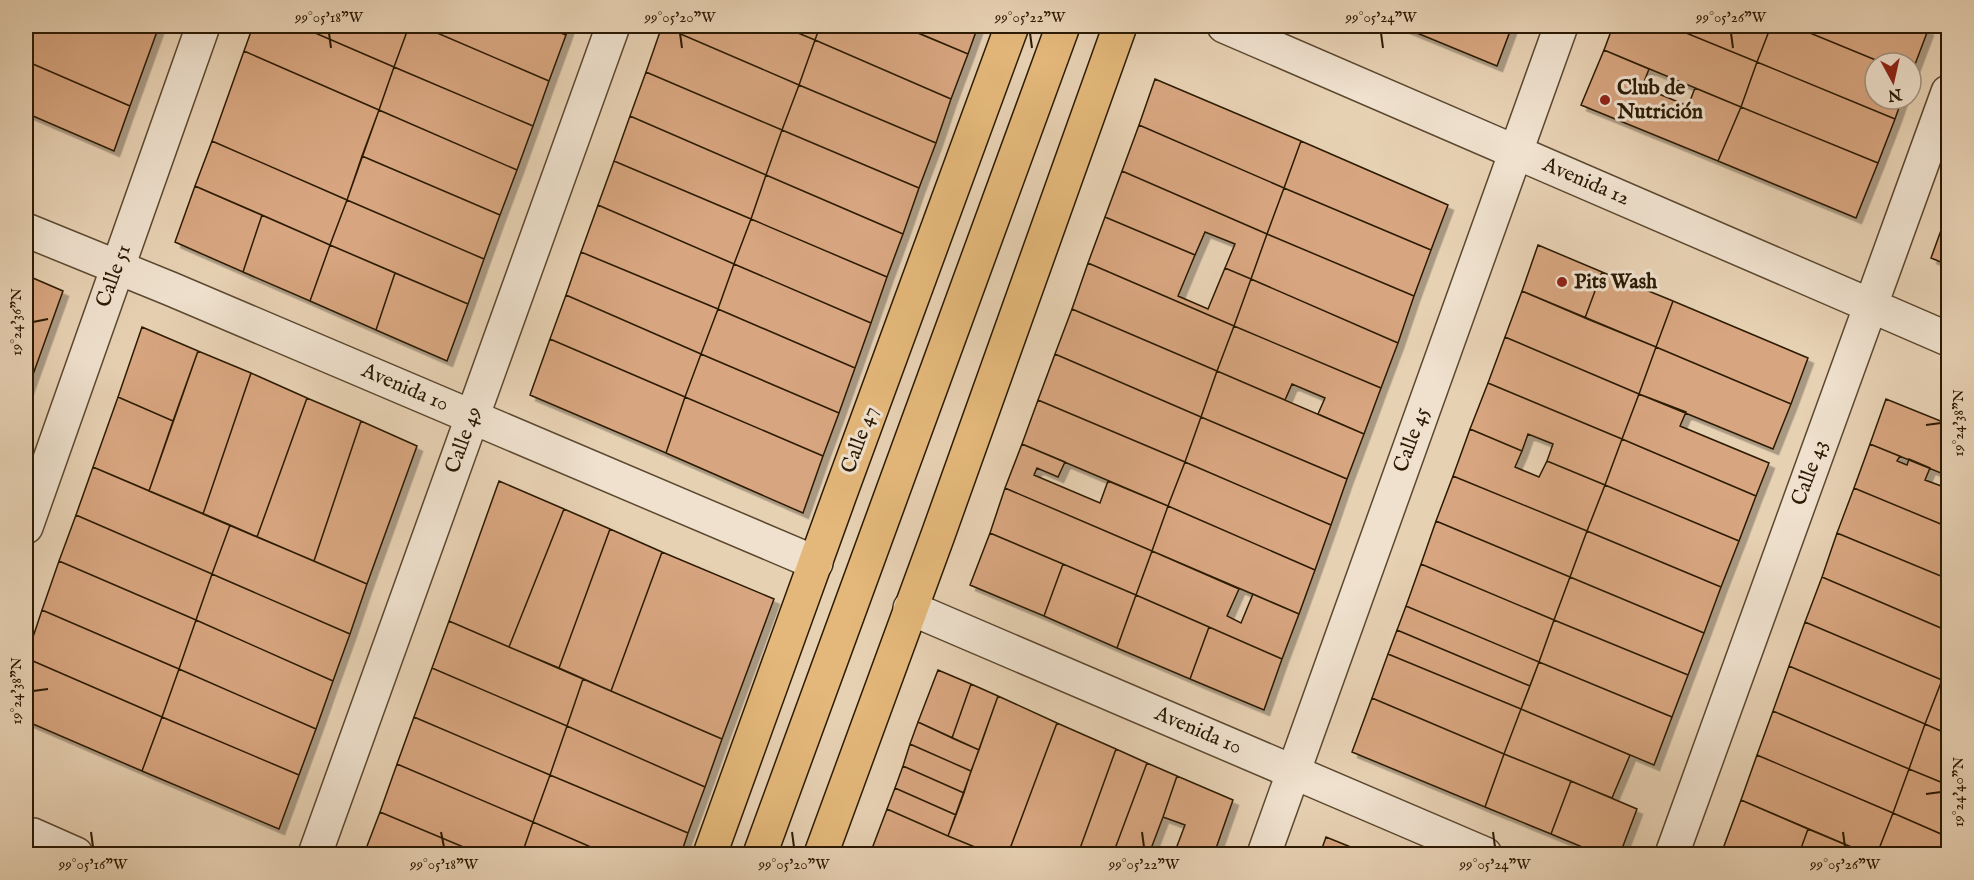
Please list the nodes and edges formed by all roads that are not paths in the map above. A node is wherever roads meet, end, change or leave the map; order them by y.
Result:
1 (203, 26) edge
2 (614, 26) edge
3 (1012, 26) edge
4 (1064, 26) edge
5 (1120, 26) edge
6 (1224, 26) edge
7 (1561, 26) edge
8 (1948, 92) edge
9 (1516, 152) junction
10 (30, 232) edge
11 (118, 267) junction
12 (1871, 305) junction
13 (1948, 339) edge
14 (472, 417) junction
15 (26, 527) edge
16 (816, 563) junction
17 (910, 608) junction
18 (1293, 772) junction
19 (26, 852) edge
20 (76, 855) edge
21 (315, 855) edge
22 (710, 855) edge
23 (760, 855) edge
24 (821, 855) edge
25 (1264, 855) edge
26 (1485, 855) edge
27 (1672, 855) edge

1 - 11 street, Calle 51
2 - 14 street, Calle 49
3 - 16 main road, Calle 47
4 - 23 main road
5 - 17 main road
6 - 9 street, Avenida 12
7 - 9 street, Calle 45
8 - 12 street, Calle 43
9 - 12 street, Avenida 12
9 - 18 street, Calle 45
10 - 11 street, Avenida 10
11 - 14 street, Avenida 10
11 - 15 street, Calle 51
12 - 13 street, Avenida 12
12 - 27 street, Calle 43
14 - 16 street, Avenida 10
14 - 21 street, Calle 49
16 - 22 main road, Calle 47
17 - 18 street, Avenida 10
17 - 24 main road
18 - 25 street, Calle 45
18 - 26 street, Avenida 10
19 - 20 street

